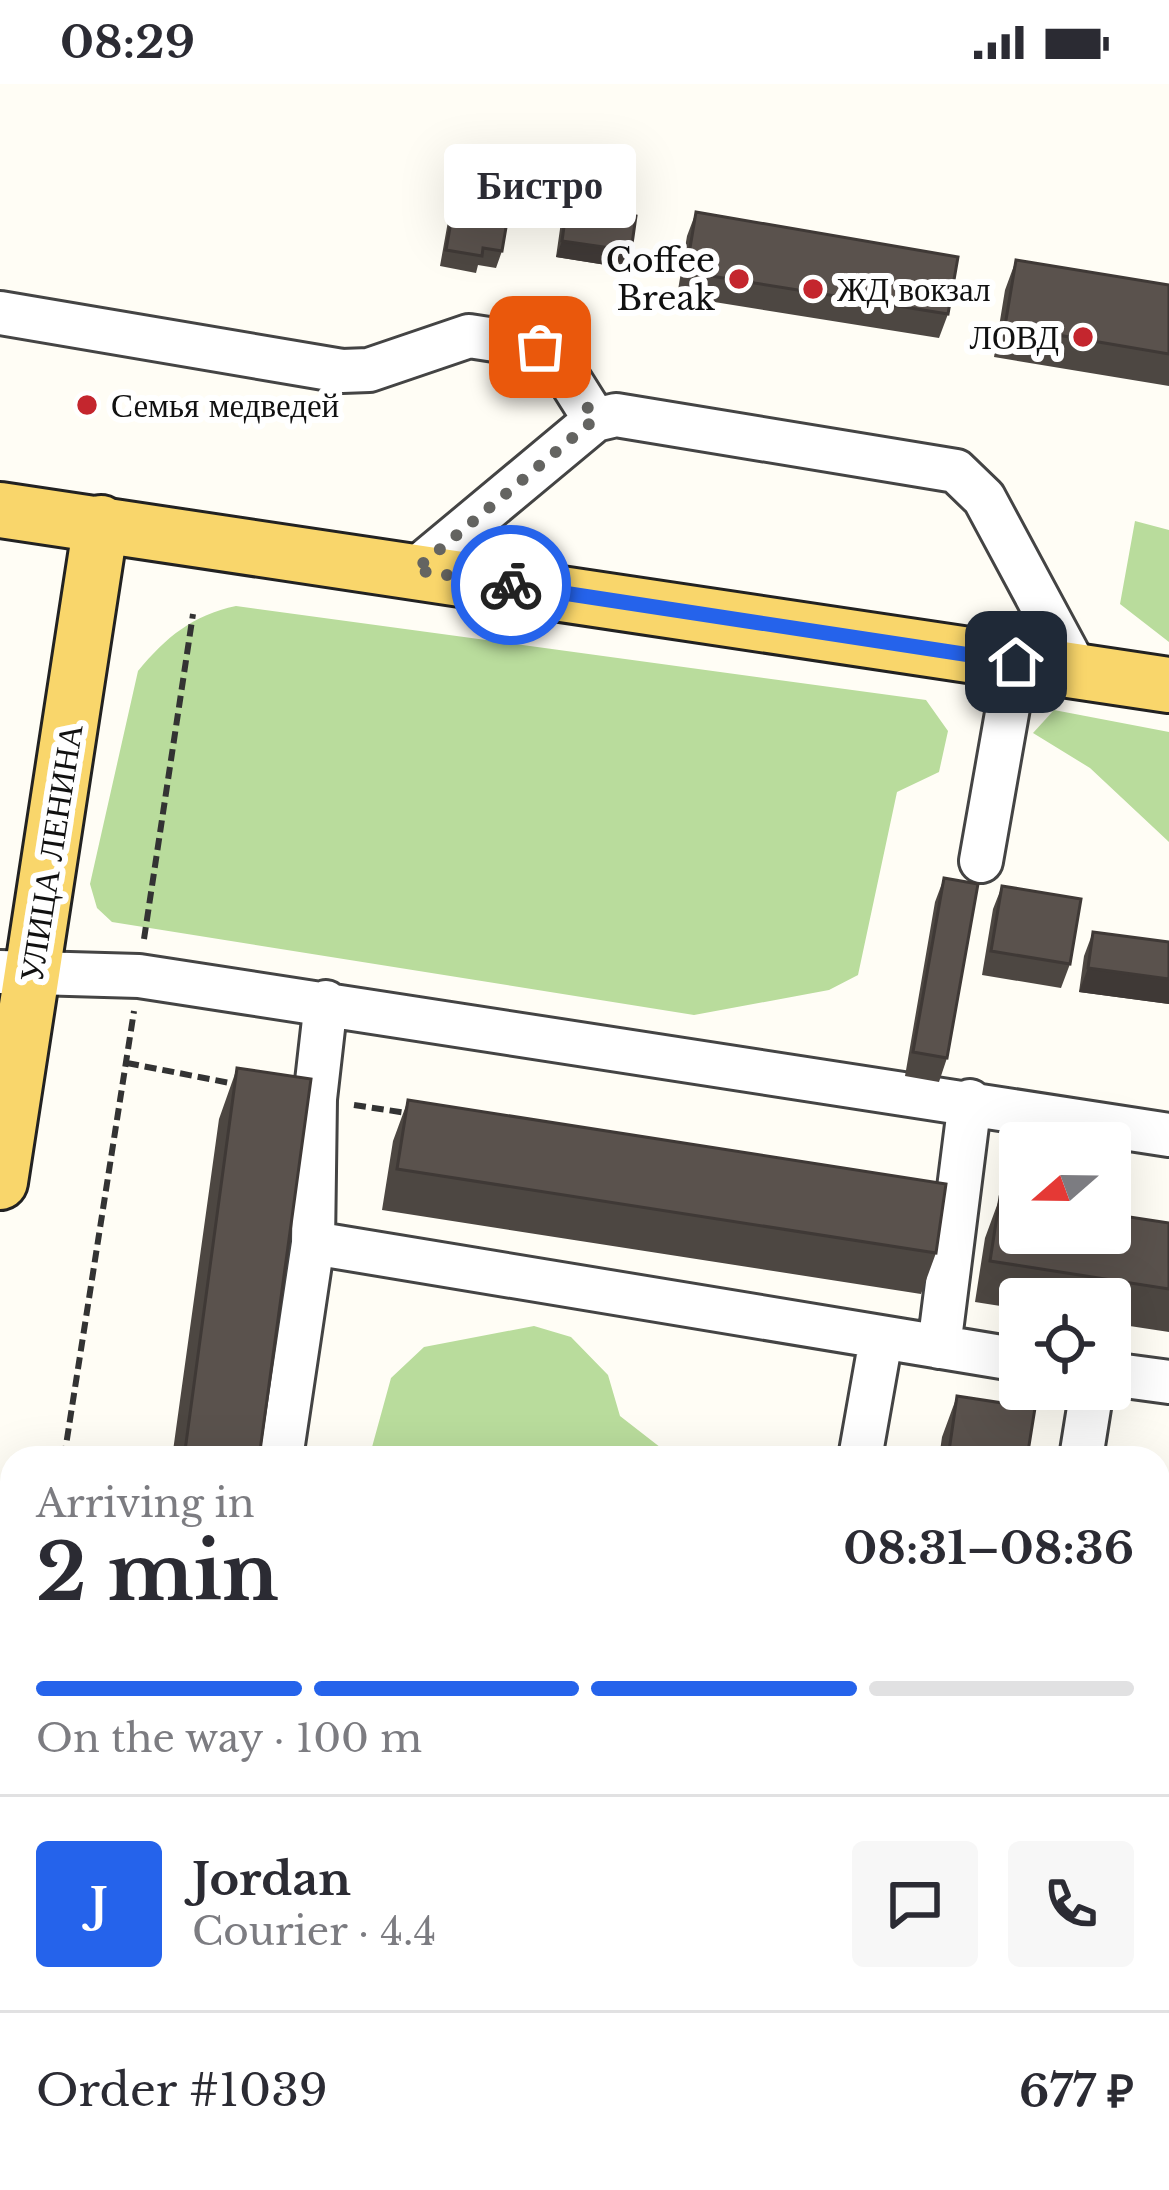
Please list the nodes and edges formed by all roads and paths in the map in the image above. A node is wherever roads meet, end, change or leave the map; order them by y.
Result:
1 (0, 313) edge
2 (595, 419) junction
3 (0, 510) edge
4 (101, 523) junction
5 (415, 570) junction
6 (193, 614) dead end
7 (1016, 662) junction
8 (1077, 671) junction
9 (1169, 685) edge
10 (981, 861) dead end
11 (16, 972) edge
12 (139, 976) junction
13 (326, 1002) junction
14 (127, 1063) junction
15 (244, 1085) edge
16 (315, 1099) junction
17 (970, 1102) junction
18 (430, 1117) edge
19 (1169, 1135) edge
20 (0, 1182) edge
21 (313, 1243) junction
22 (880, 1339) junction
23 (939, 1347) junction
24 (999, 1357) edge
25 (1131, 1377) edge
26 (1169, 1382) edge
27 (1089, 1410) edge
28 (66, 1446) edge
29 (283, 1446) edge
30 (862, 1446) edge
31 (1084, 1446) edge

1 - 2 street
2 - 5 street
2 - 8 street
3 - 4 main road
4 - 5 main road
4 - 11 main road, УЛИЦА ЛЕНИНА
5 - 7 main road
6 - 12 path
7 - 8 main road
7 - 10 street
8 - 9 main road
11 - 12 street
11 - 20 main road, УЛИЦА ЛЕНИНА
12 - 13 street
12 - 14 path
13 - 16 street
13 - 17 street
14 - 15 path
14 - 28 path
16 - 18 path
16 - 21 street
17 - 19 street
17 - 23 street
21 - 22 street
21 - 29 street
22 - 23 street
22 - 30 street
23 - 24 street
25 - 26 street
27 - 31 street

